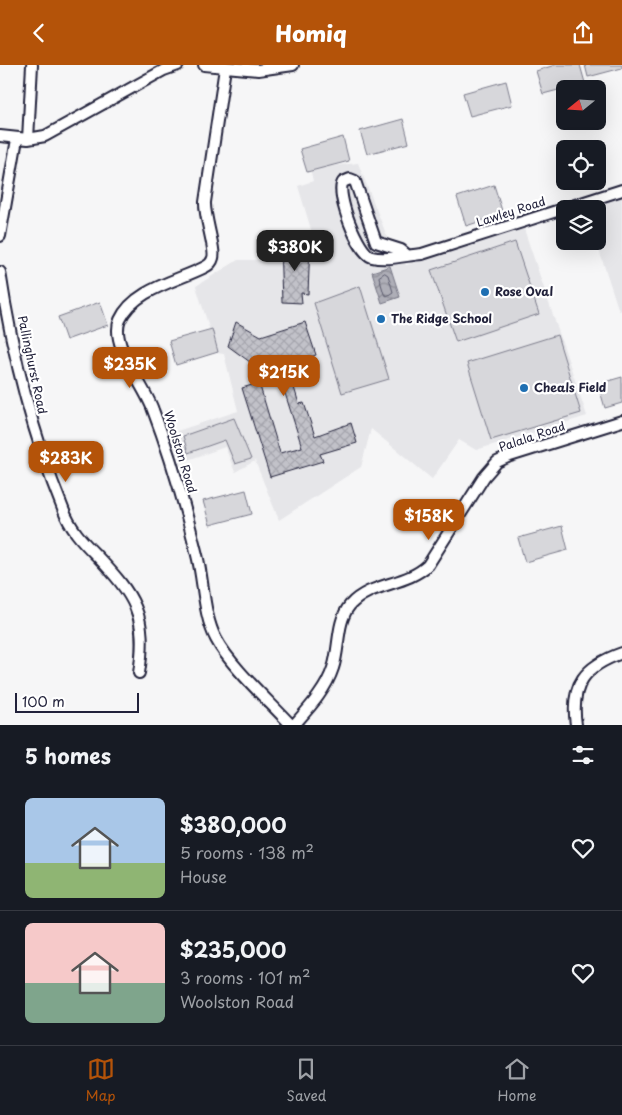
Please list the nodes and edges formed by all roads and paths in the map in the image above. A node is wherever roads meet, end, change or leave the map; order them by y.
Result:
1 (32, 65) edge
2 (178, 65) edge
3 (204, 65) edge
4 (293, 65) edge
5 (225, 68) junction
6 (0, 137) edge
7 (17, 139) junction
8 (28, 139) junction
9 (622, 190) edge
10 (0, 236) edge
11 (407, 255) junction
12 (0, 272) edge
13 (622, 421) edge
14 (622, 653) edge
15 (139, 673) dead end
16 (292, 725) edge
17 (576, 725) edge

1 - 8 street
2 - 8 street
3 - 5 street
4 - 5 street
5 - 16 street, Woolston Road
6 - 7 street
7 - 8 street
7 - 10 street
9 - 11 street, Lawley Road
11 - 11 street, Lawley Road
12 - 15 street, Pallinghurst Road
13 - 16 street, Palala Road
14 - 17 street

